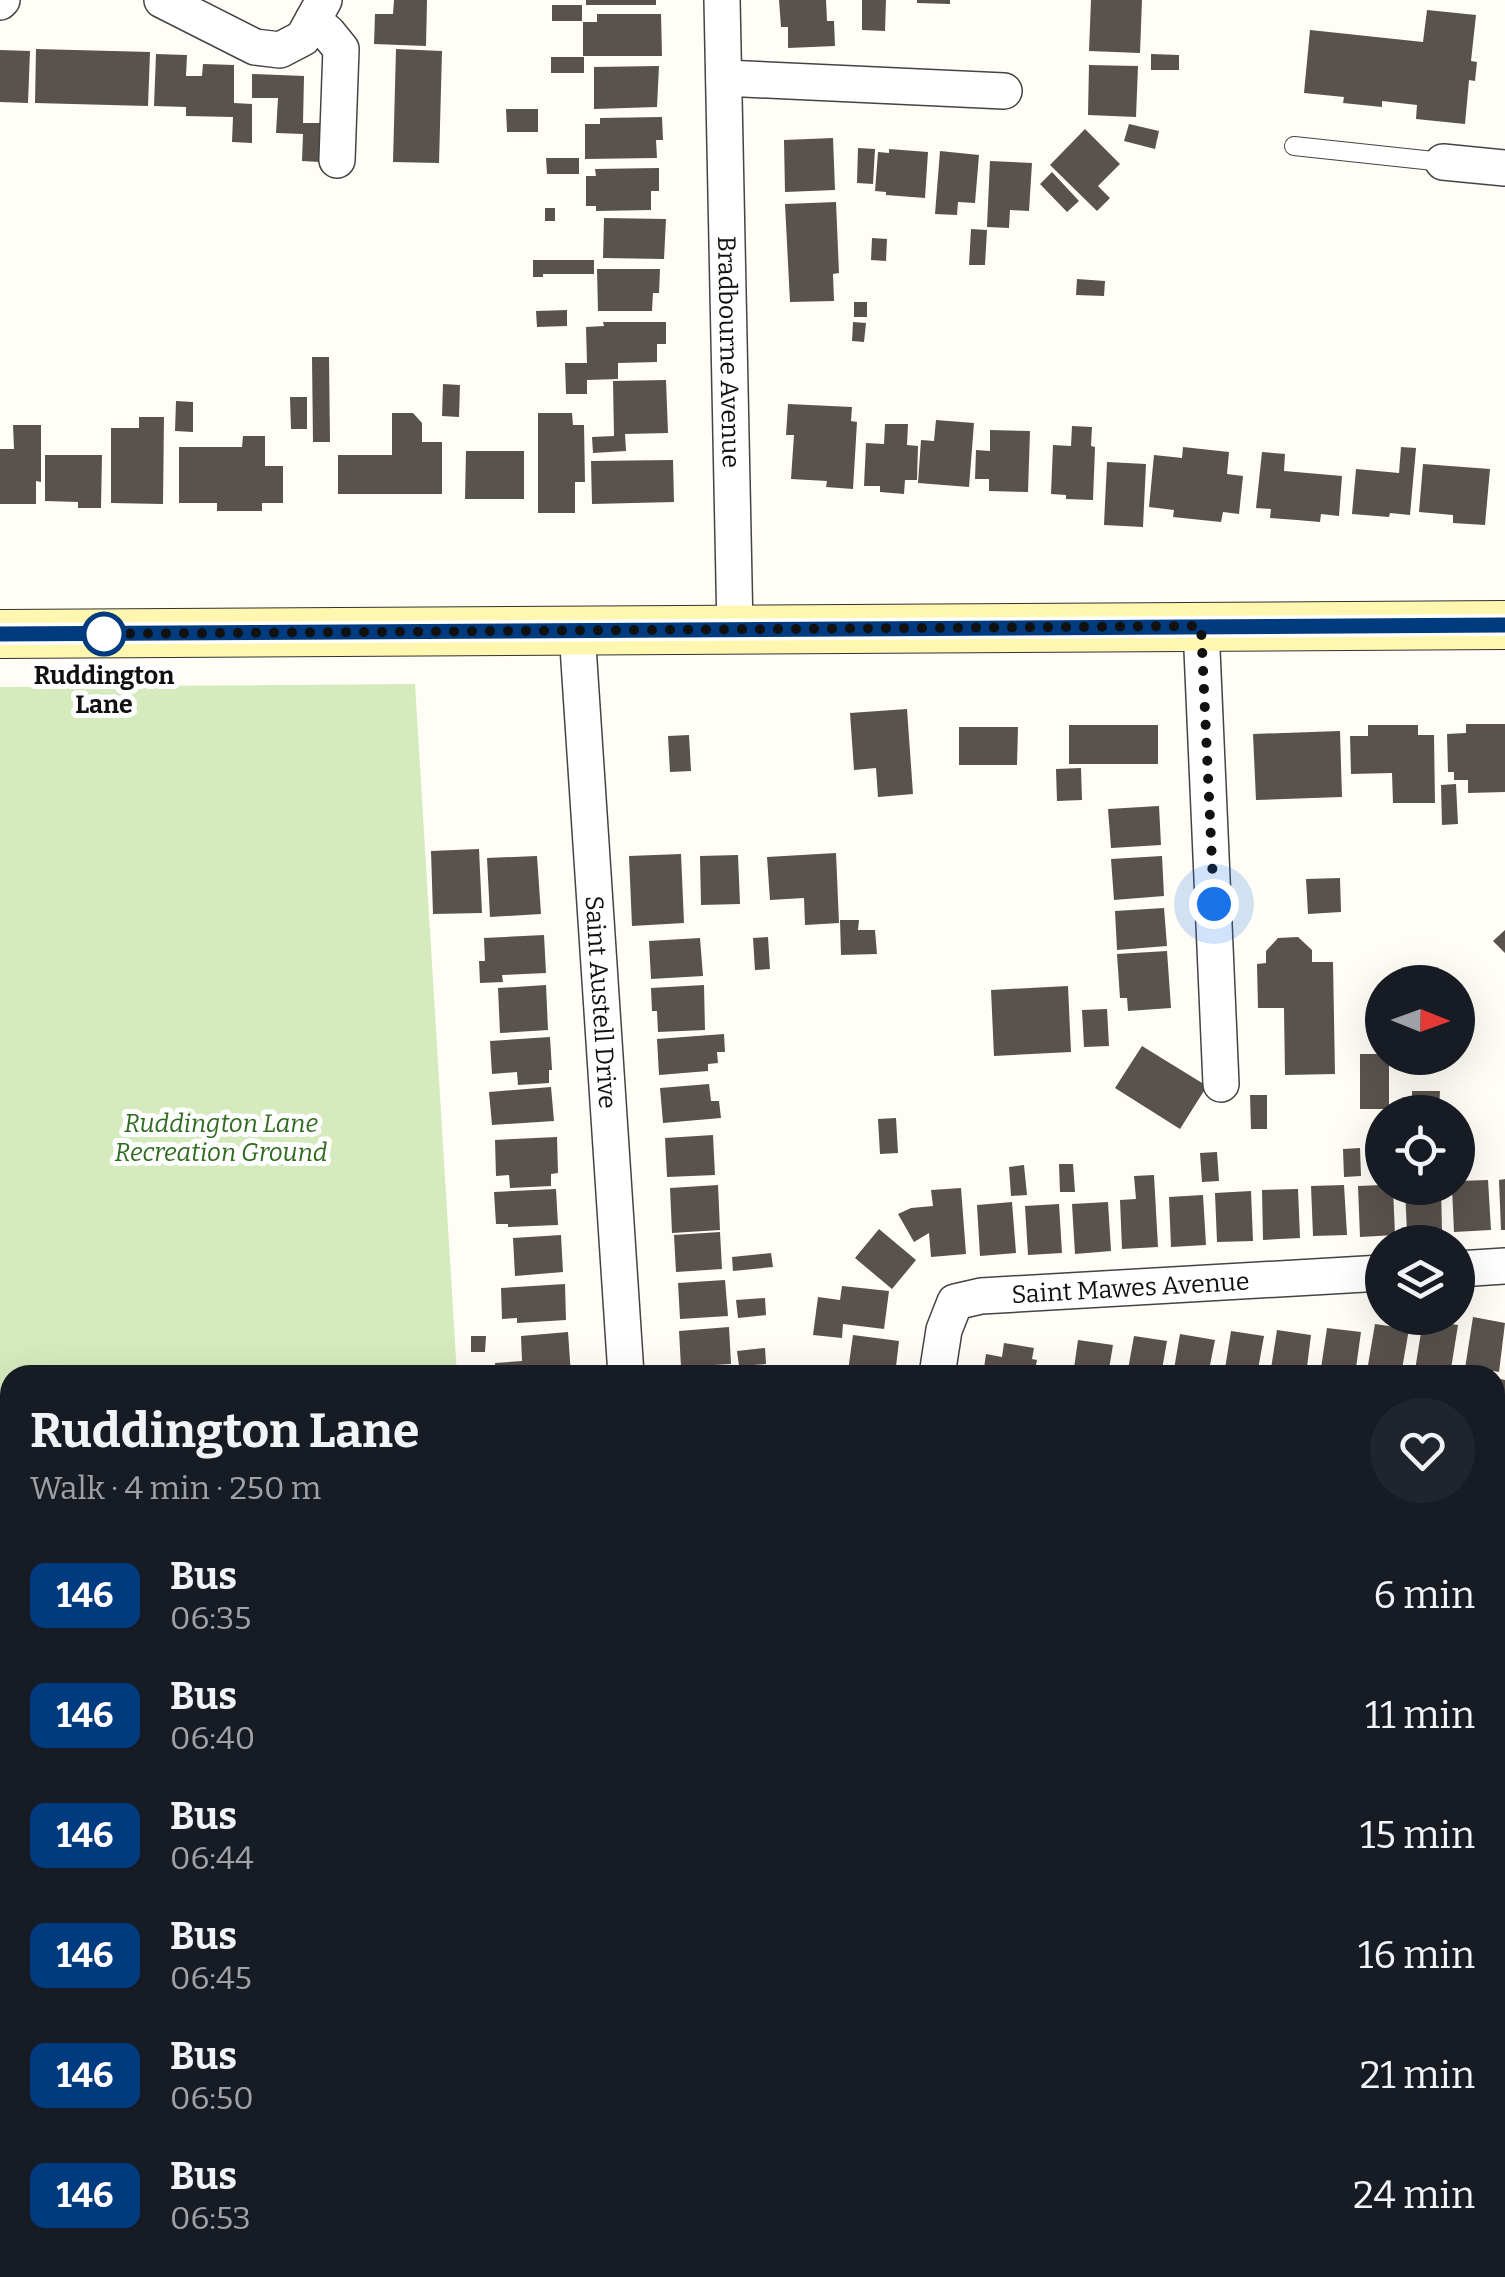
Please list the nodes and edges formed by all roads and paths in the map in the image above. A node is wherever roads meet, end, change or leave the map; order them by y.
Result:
1 (162, 0) edge
2 (722, 0) edge
3 (318, 10) edge
4 (724, 78) junction
5 (1004, 91) dead end
6 (1294, 146) dead end
7 (1504, 158) edge
8 (338, 160) dead end
9 (1443, 162) joint
10 (1505, 625) edge
11 (1201, 626) junction
12 (735, 630) junction
13 (576, 631) junction
14 (0, 634) edge
15 (1222, 1084) dead end
16 (1505, 1266) edge
17 (1475, 1267) edge
18 (1365, 1274) edge
19 (625, 1365) edge
20 (939, 1365) edge

1 - 3 street
2 - 4 street, Bradbourne Avenue
3 - 8 street
4 - 5 street
4 - 12 street, Bradbourne Avenue
6 - 9 lane
7 - 9 street
10 - 11 main road
11 - 12 main road
11 - 15 street
12 - 13 main road
13 - 14 main road
13 - 19 street, Saint Austell Drive
16 - 17 street
18 - 20 street, Saint Mawes Avenue

